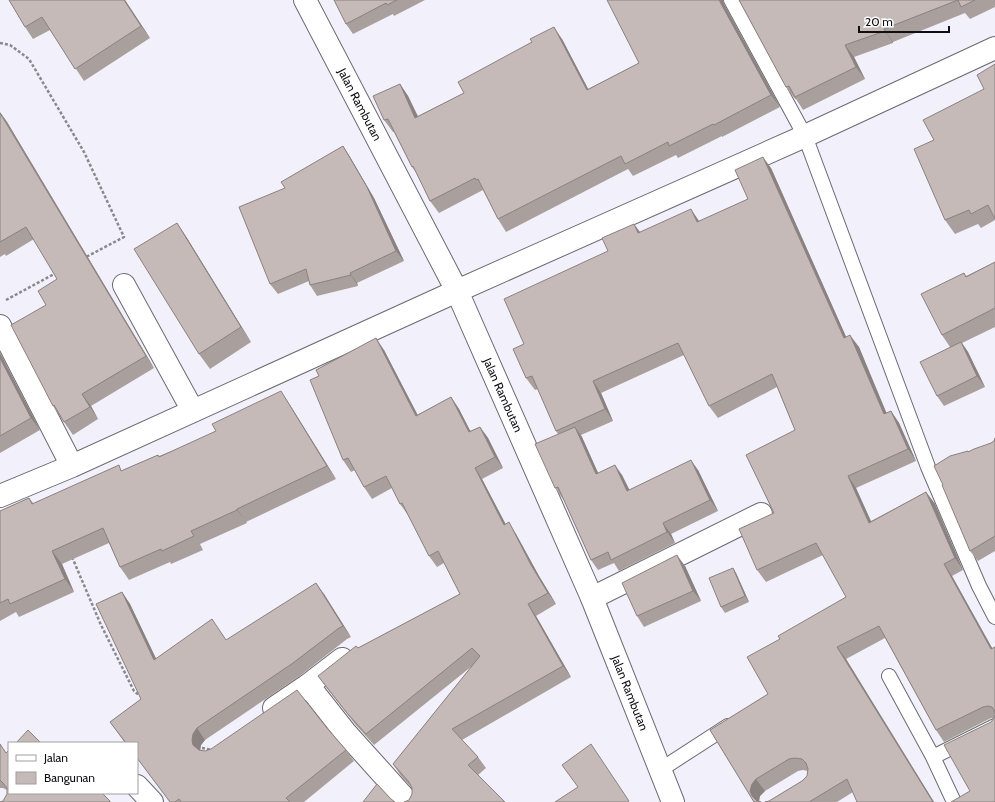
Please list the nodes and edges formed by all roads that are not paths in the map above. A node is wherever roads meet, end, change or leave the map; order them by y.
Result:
1 (304, 0) edge
2 (731, 0) edge
3 (995, 48) edge
4 (805, 136) junction
5 (124, 285) dead end
6 (457, 291) junction
7 (0, 326) edge
8 (193, 411) junction
9 (943, 462) edge
10 (72, 466) junction
11 (928, 466) junction
12 (0, 496) edge
13 (761, 514) dead end
14 (592, 598) junction
15 (995, 617) edge
16 (355, 649) edge
17 (889, 676) dead end
18 (308, 685) junction
19 (257, 720) edge
20 (736, 720) edge
21 (995, 726) edge
22 (933, 757) junction
23 (660, 770) junction
24 (138, 787) edge
25 (152, 802) edge
26 (408, 802) edge
27 (673, 802) edge
28 (954, 802) edge

1 - 6 street, Jalan Rambutan
2 - 4 lane
3 - 4 street
4 - 6 street
4 - 11 lane
5 - 8 street
6 - 8 street
6 - 14 street, Jalan Rambutan
7 - 10 street
8 - 10 street
9 - 11 lane
10 - 12 street
11 - 15 lane
13 - 14 street
14 - 23 street, Jalan Rambutan
16 - 18 street
17 - 22 lane
18 - 19 street
18 - 26 street
20 - 23 lane
21 - 22 lane
22 - 28 lane
23 - 27 street, Jalan Rambutan
24 - 25 street

